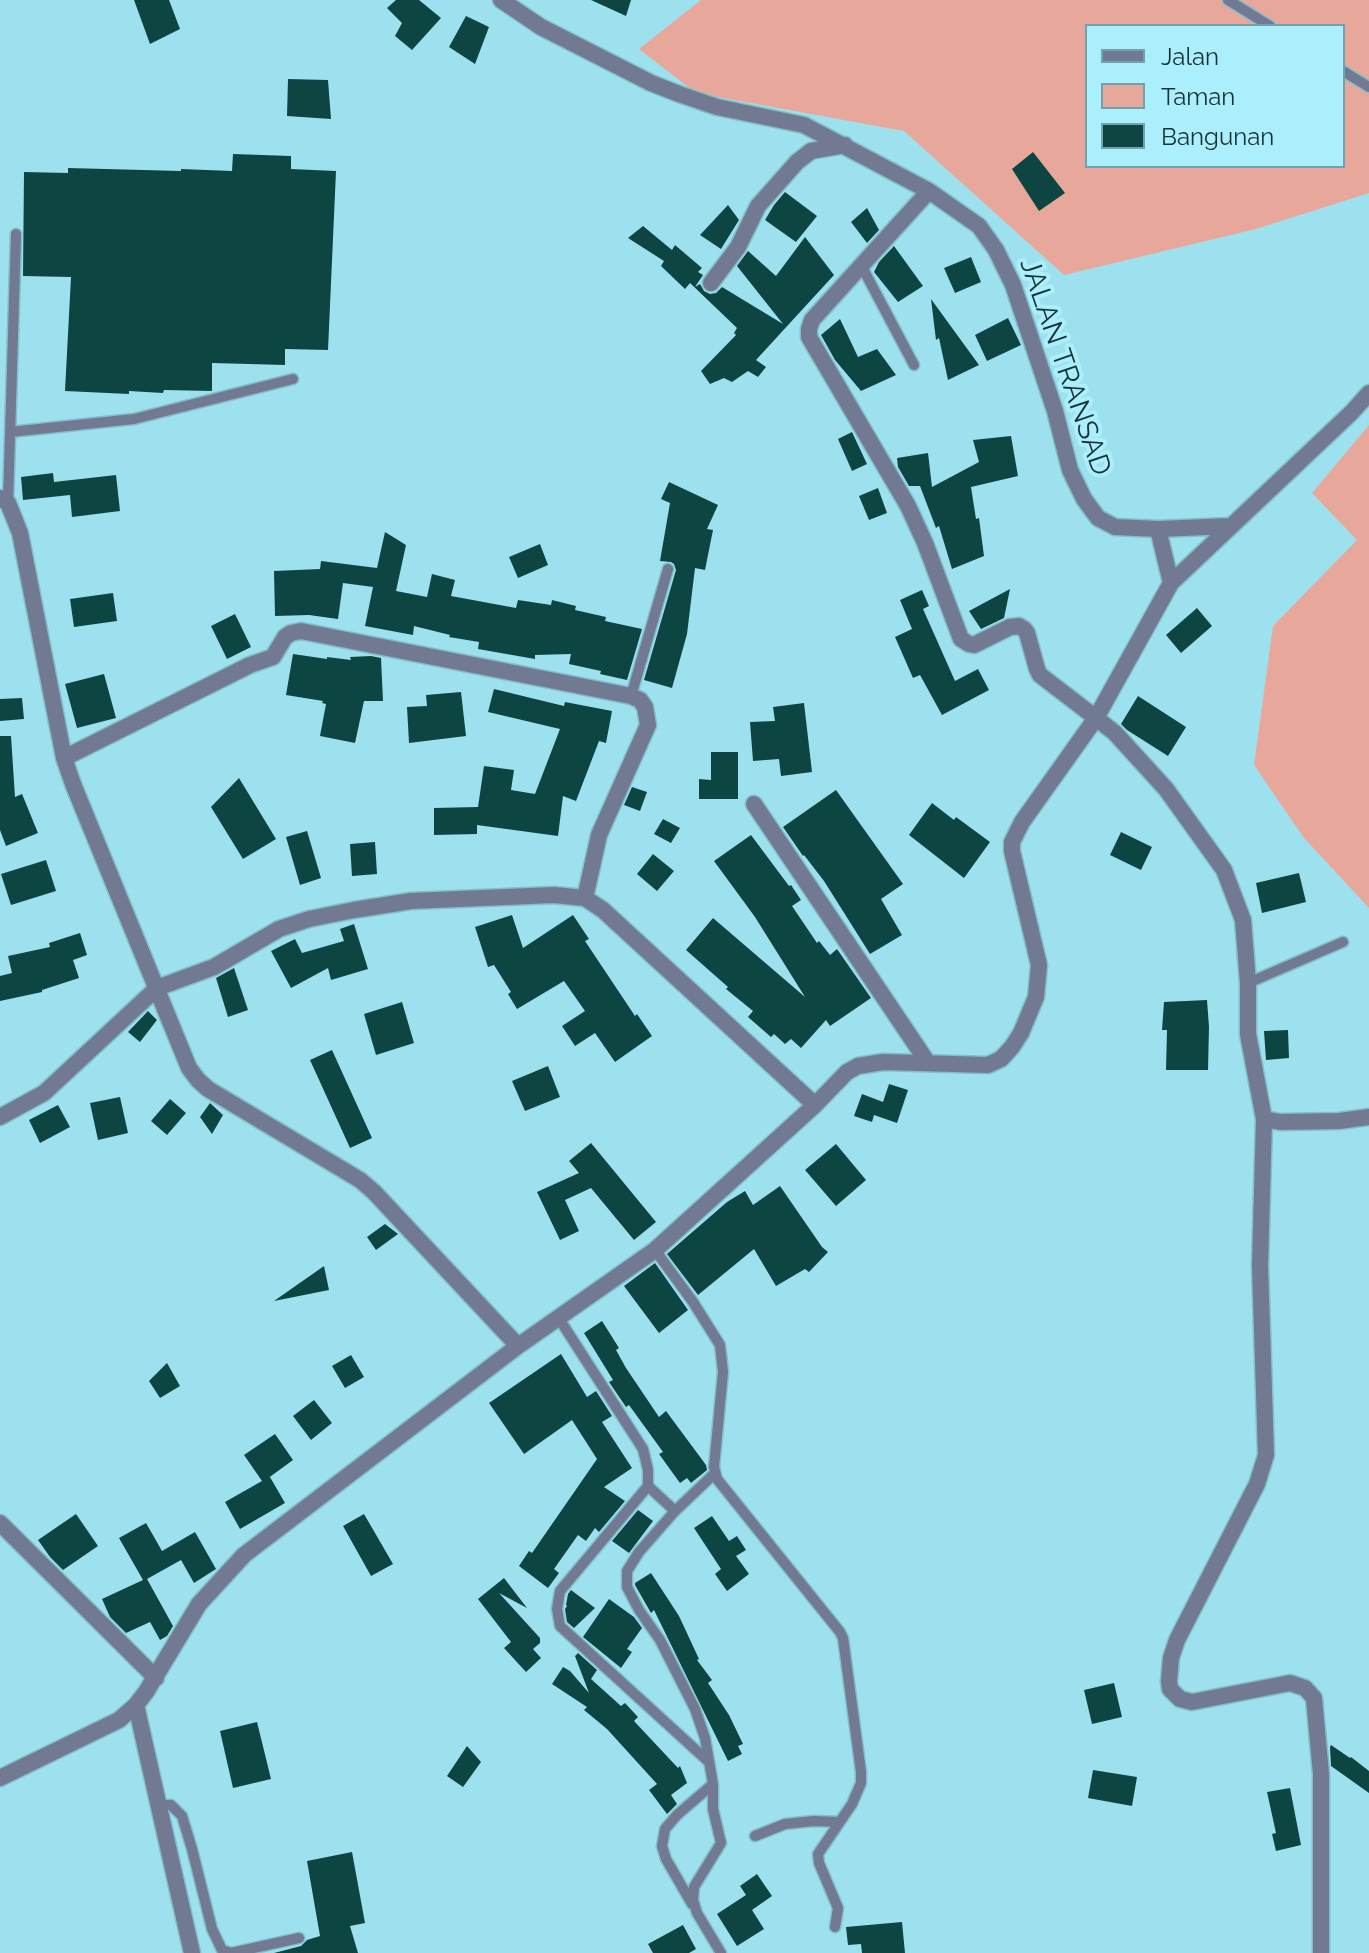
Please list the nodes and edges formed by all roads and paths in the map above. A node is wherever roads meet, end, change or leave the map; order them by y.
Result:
1 (501, 0) edge
2 (1228, 0) edge
3 (1267, 24) edge
4 (1345, 72) edge
5 (1369, 87) edge
6 (846, 145) junction
7 (929, 191) junction
8 (16, 234) dead end
9 (861, 265) junction
10 (711, 283) dead end
11 (914, 365) dead end
12 (293, 379) dead end
13 (1369, 393) edge
14 (10, 432) junction
15 (4, 501) edge
16 (1231, 526) junction
17 (1158, 529) junction
18 (668, 569) dead end
19 (1171, 583) junction
20 (631, 696) junction
21 (1096, 718) junction
22 (64, 758) junction
23 (754, 804) dead end
24 (585, 898) junction
25 (1343, 942) dead end
26 (1248, 983) junction
27 (157, 988) junction
28 (928, 1063) junction
29 (815, 1105) junction
30 (0, 1117) edge
31 (1369, 1117) edge
32 (1264, 1119) junction
33 (655, 1250) junction
34 (558, 1317) junction
35 (518, 1346) junction
36 (715, 1473) junction
37 (648, 1486) junction
38 (675, 1511) junction
39 (0, 1523) edge
40 (156, 1678) junction
41 (136, 1705) junction
42 (709, 1762) junction
43 (0, 1778) edge
44 (713, 1784) junction
45 (160, 1805) junction
46 (839, 1822) junction
47 (755, 1836) dead end
48 (697, 1913) junction
49 (835, 1927) dead end
50 (299, 1938) dead end
51 (192, 1953) edge
52 (721, 1953) edge
53 (1321, 1953) edge

1 - 6 street, JALAN TRANSAD
2 - 3 lane
4 - 5 lane
6 - 7 street, JALAN TRANSAD
6 - 10 street
7 - 9 street
7 - 17 street, JALAN TRANSAD
8 - 14 lane
9 - 11 lane
9 - 21 street
12 - 14 lane
13 - 16 street
14 - 15 lane
15 - 22 street
16 - 17 street, JALAN TRANSAD
16 - 19 street
17 - 19 street
18 - 20 lane
19 - 21 street
20 - 22 street
20 - 24 street
21 - 26 street
21 - 28 street
22 - 27 street
23 - 28 street
24 - 27 street
24 - 29 street
25 - 26 lane
26 - 32 street
27 - 30 street
27 - 35 street
28 - 29 street
29 - 33 street
31 - 32 street
32 - 53 street
33 - 34 street
33 - 36 lane
34 - 35 street
34 - 37 lane
35 - 40 street
36 - 38 lane
36 - 46 lane
37 - 38 lane
37 - 42 lane
38 - 42 lane
39 - 40 street
40 - 41 street
41 - 43 street
41 - 45 street
42 - 44 lane
44 - 48 lane
44 - 48 lane
45 - 50 lane
45 - 51 street
46 - 47 lane
46 - 49 lane
48 - 52 lane

